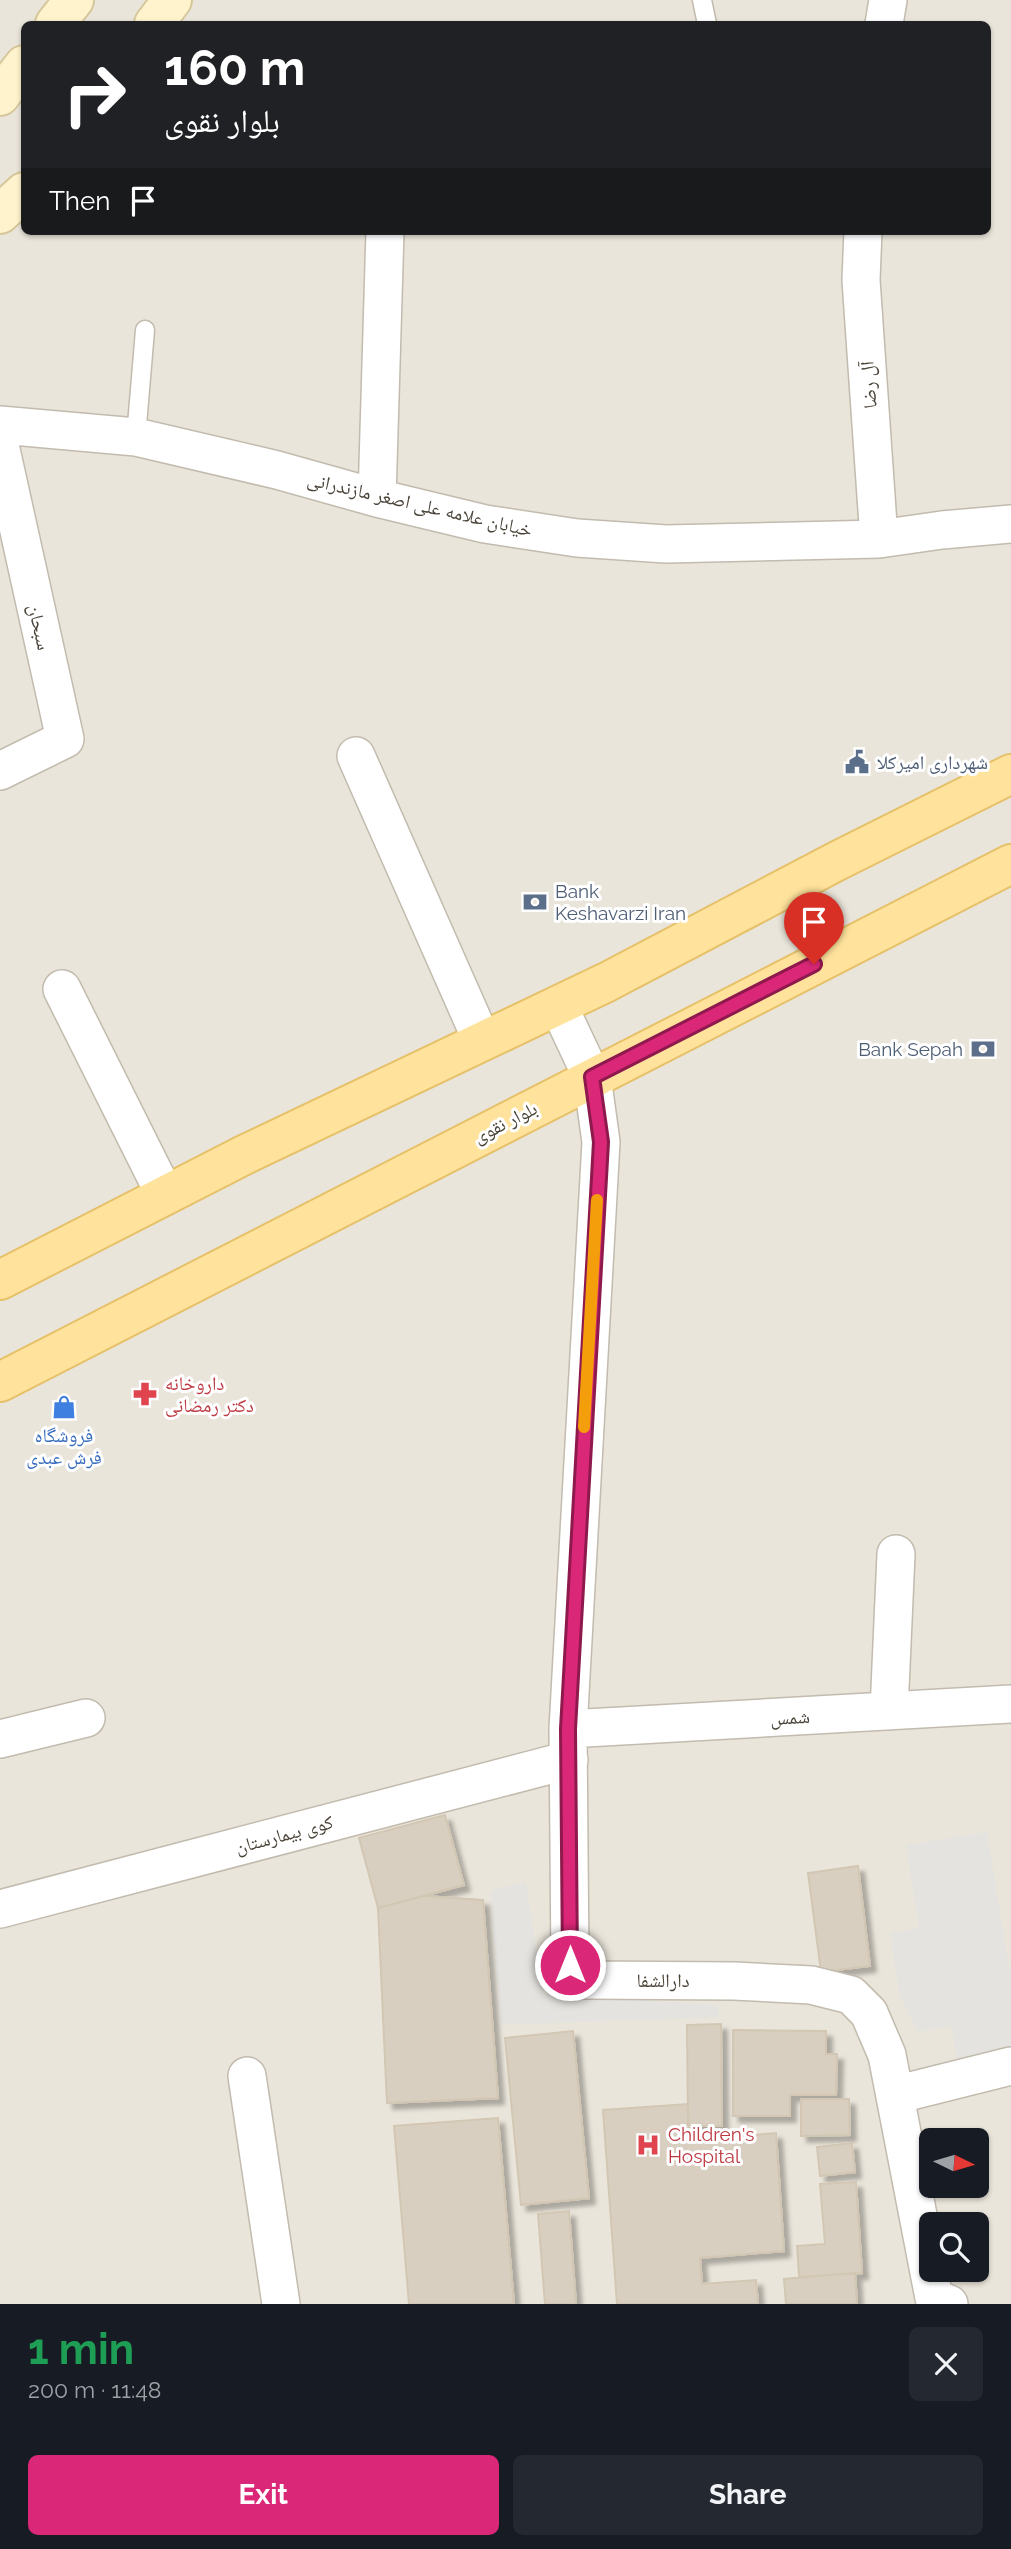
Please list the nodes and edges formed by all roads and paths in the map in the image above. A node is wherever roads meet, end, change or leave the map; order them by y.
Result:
1 (74, 0) edge
2 (172, 0) edge
3 (702, 0) edge
4 (888, 0) edge
5 (57, 21) edge
6 (156, 21) edge
7 (706, 21) edge
8 (884, 21) edge
9 (21, 69) edge
10 (0, 96) edge
11 (21, 195) edge
12 (0, 214) edge
13 (384, 235) edge
14 (863, 235) edge
15 (145, 330) dead end
16 (0, 425) edge
17 (136, 437) junction
18 (0, 445) edge
19 (377, 498) junction
20 (1011, 524) edge
21 (879, 539) junction
22 (356, 756) dead end
23 (0, 771) edge
24 (1011, 774) edge
25 (1011, 864) edge
26 (62, 989) dead end
27 (558, 1005) junction
28 (482, 1041) junction
29 (592, 1077) junction
30 (165, 1195) junction
31 (0, 1280) edge
32 (0, 1382) edge
33 (896, 1554) dead end
34 (1011, 1704) edge
35 (889, 1711) junction
36 (86, 1718) dead end
37 (0, 1739) edge
38 (568, 1745) junction
39 (0, 1909) edge
40 (1011, 2066) edge
41 (247, 2076) dead end
42 (895, 2095) junction
43 (281, 2304) edge
44 (949, 2304) edge

1 - 5 main road
2 - 6 main road
3 - 7 lane
4 - 8 street
9 - 10 main road
11 - 12 main road
13 - 19 street
14 - 21 street, آل رضا
15 - 17 lane
16 - 17 street, خیابان علامه علی اصغر مازندرانی
17 - 19 street, خیابان علامه علی اصغر مازندرانی
18 - 23 street, سبحان
19 - 21 street, خیابان علامه علی اصغر مازندرانی
20 - 21 street, خیابان علامه علی اصغر مازندرانی
22 - 28 street
24 - 27 main road
25 - 29 main road, بلوار نقوی
26 - 30 street
27 - 28 main road
27 - 29 street, دارالشفا
28 - 30 main road
29 - 32 main road, بلوار نقوی
29 - 38 street, دارالشفا
30 - 31 main road
33 - 35 street
34 - 35 street, شمس
35 - 38 street, شمس
36 - 37 street
38 - 39 street, کوی بیمارستان
38 - 42 street, دارالشفا
40 - 42 street
41 - 43 street
42 - 44 street, دارالشفا

